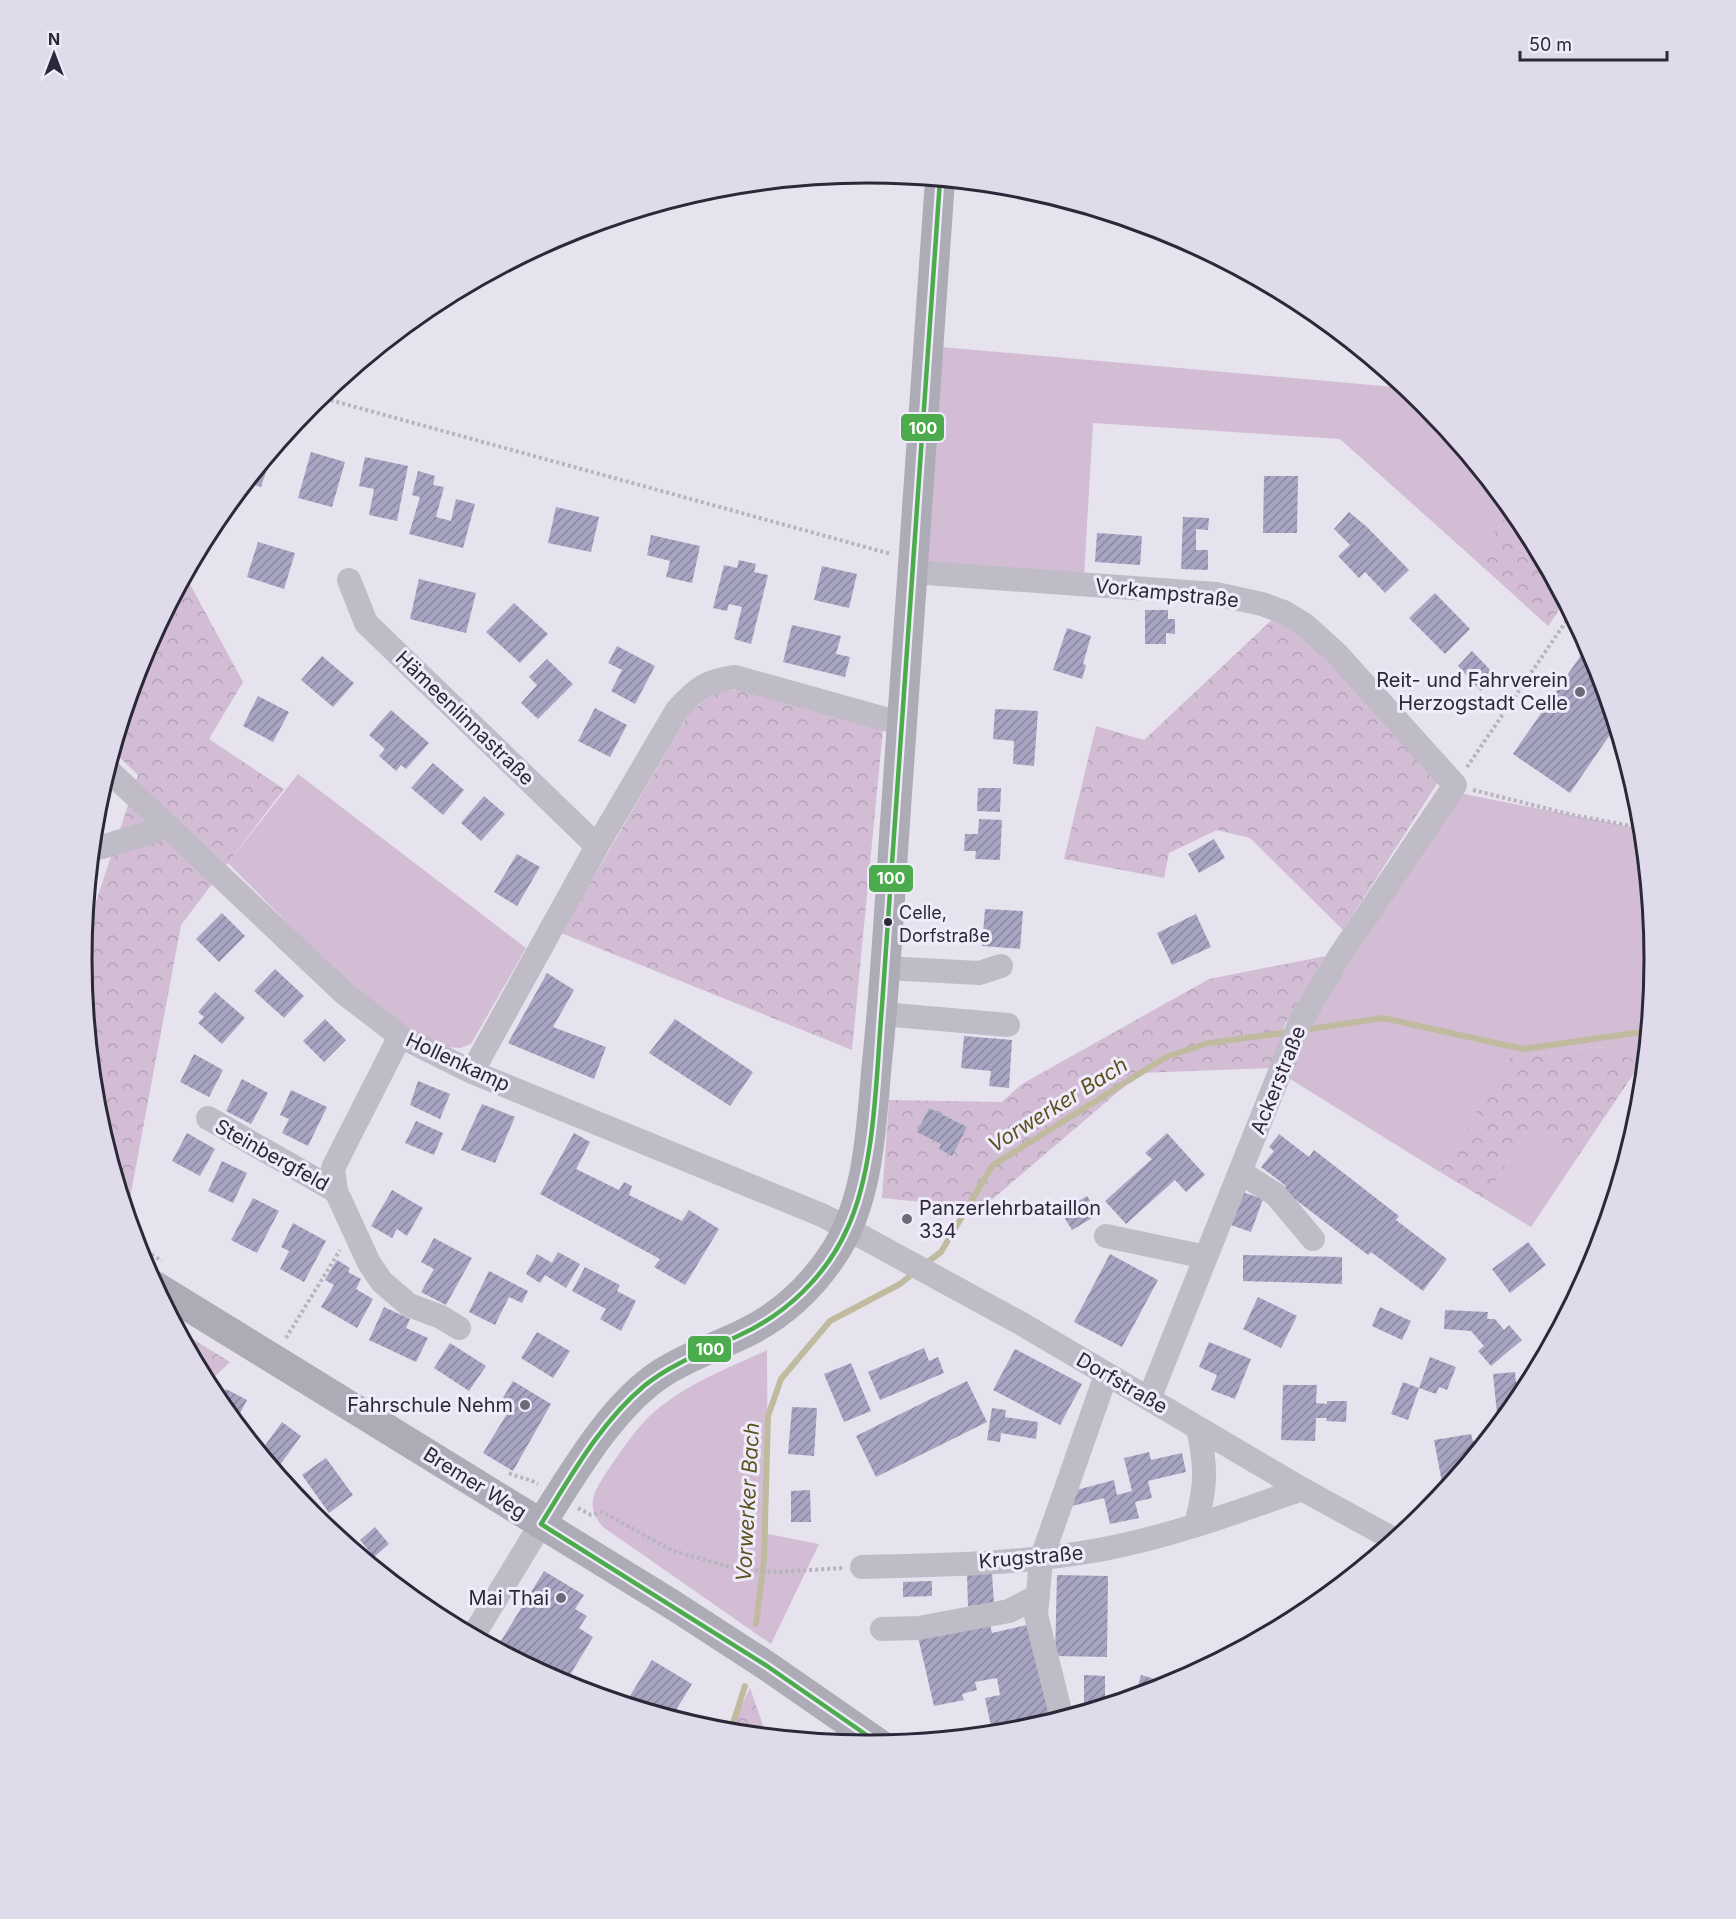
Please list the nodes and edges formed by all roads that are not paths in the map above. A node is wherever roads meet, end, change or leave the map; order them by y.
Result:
1 (939, 187) edge
2 (912, 572) junction
3 (349, 580) dead end
4 (902, 722) junction
5 (114, 775) edge
6 (1455, 785) joint
7 (163, 821) junction
8 (597, 846) junction
9 (100, 848) edge
10 (1001, 966) dead end
11 (885, 968) junction
12 (882, 1014) junction
13 (1008, 1025) dead end
14 (400, 1036) junction
15 (472, 1072) junction
16 (207, 1118) dead end
17 (1240, 1172) junction
18 (336, 1191) junction
19 (848, 1229) junction
20 (1106, 1236) dead end
21 (1313, 1239) dead end
22 (1206, 1257) junction
23 (168, 1294) edge
24 (459, 1328) dead end
25 (1106, 1375) junction
26 (1149, 1399) junction
27 (1198, 1428) junction
28 (1302, 1489) junction
29 (541, 1524) junction
30 (1197, 1525) junction
31 (1388, 1536) edge
32 (1041, 1560) junction
33 (862, 1567) road end
34 (1038, 1596) junction
35 (882, 1629) dead end
36 (477, 1630) edge
37 (1060, 1711) dead end
38 (868, 1736) edge

1 - 2 main road
2 - 4 main road
2 - 6 street, Vorkampstraße
3 - 8 street, Hämeenlinnastraße
4 - 8 street
4 - 11 main road
5 - 7 street, Hollenkamp
6 - 17 street, Ackerstraße
7 - 9 street
7 - 14 street, Hollenkamp
8 - 15 street
10 - 11 street
11 - 12 main road
12 - 13 street
12 - 19 main road
14 - 15 street, Hollenkamp
14 - 18 street, Steinbergfeld
15 - 19 street, Hollenkamp
16 - 18 street, Steinbergfeld
17 - 21 street
17 - 22 street, Ackerstraße
18 - 24 street, Steinbergfeld
19 - 25 street, Dorfstraße
19 - 29 main road
20 - 22 street
22 - 26 street, Ackerstraße
23 - 29 main road, Bremer Weg
25 - 26 street, Dorfstraße
25 - 32 street
26 - 27 street, Dorfstraße
27 - 28 street, Dorfstraße
27 - 30 street
28 - 30 street, Krugstraße
28 - 31 street, Dorfstraße
29 - 36 street
29 - 38 main road, Bremer Weg
30 - 32 street, Krugstraße
32 - 33 street, Krugstraße
32 - 34 street
34 - 35 street
34 - 37 street

